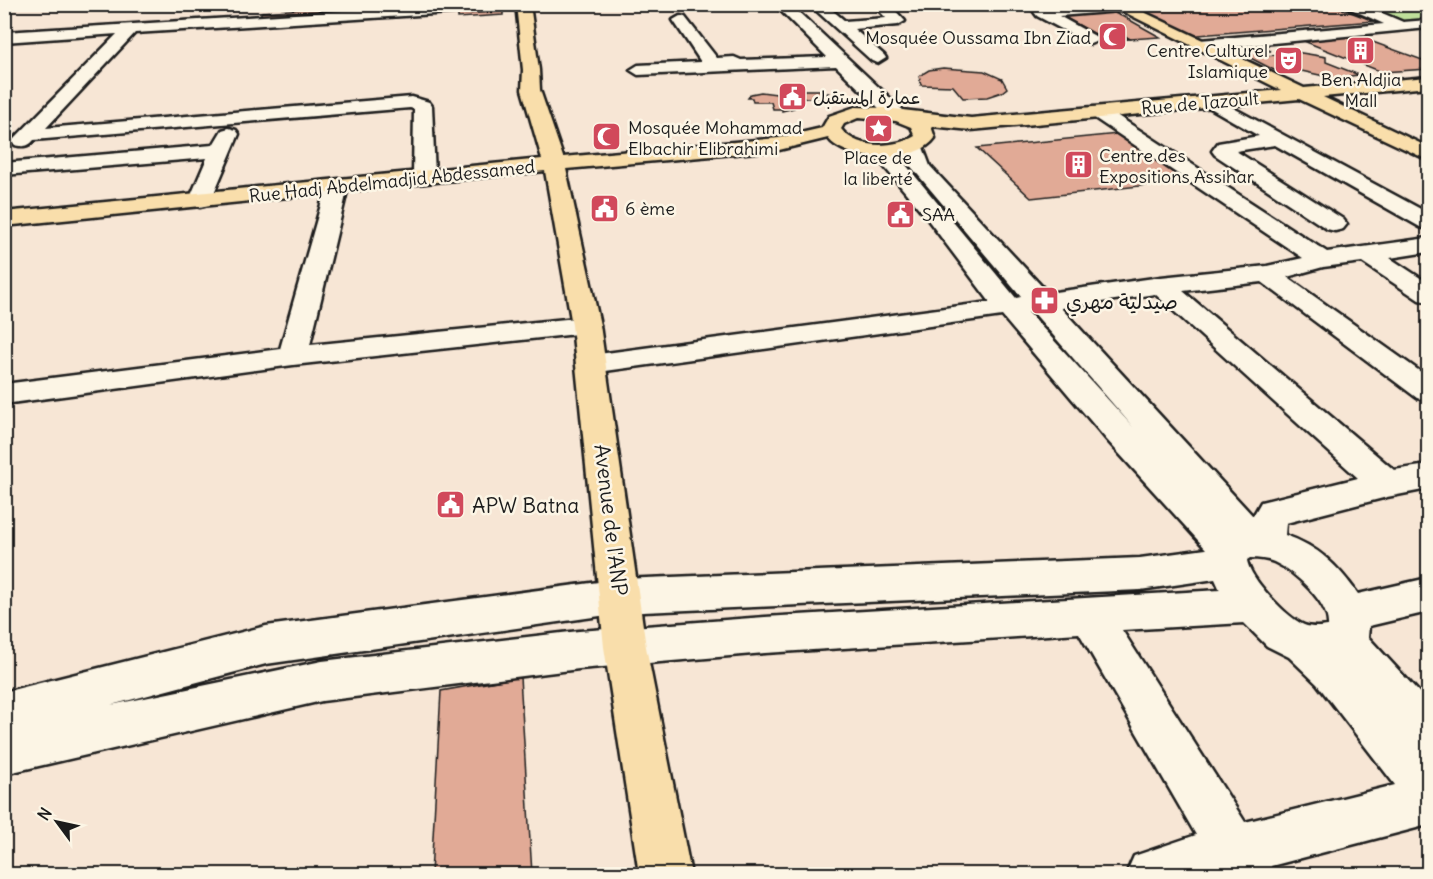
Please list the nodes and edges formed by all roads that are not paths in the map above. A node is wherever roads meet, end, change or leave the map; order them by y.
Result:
1 (255, 4) edge
2 (781, 4) edge
3 (816, 4) edge
4 (880, 4) edge
5 (1026, 4) edge
6 (1156, 4) edge
7 (1347, 4) edge
8 (1118, 6) edge
9 (346, 10) edge
10 (523, 11) edge
11 (1042, 13) junction
12 (102, 18) dead end
13 (680, 20) dead end
14 (247, 21) junction
15 (1428, 24) edge
16 (841, 26) junction
17 (1403, 26) junction
18 (131, 29) junction
19 (86, 32) junction
20 (339, 33) dead end
21 (4, 37) edge
22 (237, 39) dead end
23 (1090, 39) dead end
24 (138, 45) dead end
25 (1200, 45) junction
26 (116, 46) junction
27 (94, 48) dead end
28 (878, 58) dead end
29 (839, 60) junction
30 (638, 70) dead end
31 (1428, 82) edge
32 (869, 88) junction
33 (1302, 93) junction
34 (1213, 102) junction
35 (855, 113) junction
36 (1100, 113) junction
37 (902, 116) junction
38 (239, 117) junction
39 (971, 124) junction
40 (830, 132) junction
41 (29, 133) junction
42 (1275, 139) junction
43 (919, 142) junction
44 (779, 144) junction
45 (867, 149) junction
46 (220, 150) junction
47 (1428, 154) edge
48 (4, 160) edge
49 (555, 166) junction
50 (4, 169) edge
51 (424, 176) junction
52 (338, 187) junction
53 (200, 200) junction
54 (4, 219) edge
55 (1428, 222) edge
56 (1335, 224) dead end
57 (1428, 245) edge
58 (1368, 255) junction
59 (1323, 260) junction
60 (1267, 274) junction
61 (1161, 285) junction
62 (1428, 294) edge
63 (1041, 301) junction
64 (1008, 306) junction
65 (586, 325) junction
66 (293, 356) junction
67 (591, 364) junction
68 (1428, 391) edge
69 (4, 394) edge
70 (1428, 477) edge
71 (1387, 484) junction
72 (1245, 550) junction
73 (880, 586) junction
74 (1428, 595) edge
75 (621, 596) junction
76 (1254, 605) junction
77 (1090, 615) junction
78 (885, 628) junction
79 (1332, 633) junction
80 (625, 647) junction
81 (4, 713) edge
82 (1428, 735) edge
83 (4, 751) edge
84 (1428, 788) edge
85 (1428, 801) edge
86 (1240, 863) edge
87 (665, 874) edge
88 (1152, 874) edge

1 - 14 street
2 - 29 street
3 - 16 street
4 - 16 street
5 - 11 street
6 - 8 street
7 - 17 street
8 - 11 street
8 - 25 main road
9 - 10 street
9 - 14 street
9 - 20 street
10 - 49 main road, Avenue de l'ANP
11 - 23 street
12 - 19 street
13 - 29 street
14 - 18 street
14 - 22 street
15 - 17 street
16 - 28 street
17 - 25 street
18 - 19 street
18 - 26 street
19 - 21 street
24 - 26 street
25 - 33 main road
26 - 27 street
26 - 41 street
29 - 30 street
29 - 32 street
31 - 33 main road, Rue de Tazoult
32 - 35 street
32 - 37 street
33 - 34 main road, Rue de Tazoult
33 - 47 main road
34 - 36 main road, Rue de Tazoult
34 - 42 street
35 - 37 main road, Rue de Tazoult
35 - 40 main road
36 - 39 main road, Rue de Tazoult
36 - 59 street
37 - 39 main road, Rue de Tazoult
37 - 43 main road
38 - 41 street
38 - 46 street
38 - 51 street
39 - 43 main road, Rue de Tazoult
40 - 44 main road, Rue Hadj Abdelmadjid Abdessamed
40 - 45 main road
41 - 48 street
42 - 55 street
42 - 56 street
43 - 45 main road, Rue de Tazoult
43 - 63 street
44 - 45 main road, Rue Hadj Abdelmadjid Abdessamed
44 - 49 main road, Rue Hadj Abdelmadjid Abdessamed
45 - 64 street
46 - 50 street
46 - 53 street
49 - 51 main road, Rue Hadj Abdelmadjid Abdessamed
49 - 65 main road, Avenue de l'ANP
51 - 52 main road, Rue Hadj Abdelmadjid Abdessamed
52 - 53 main road, Rue Hadj Abdelmadjid Abdessamed
52 - 66 street
53 - 54 main road, Rue Hadj Abdelmadjid Abdessamed
57 - 58 street
58 - 59 street
58 - 62 street
59 - 60 street
60 - 61 street
60 - 68 street
61 - 63 street
61 - 71 street
63 - 64 street
63 - 72 street
64 - 67 street
64 - 72 street
65 - 66 street
65 - 67 main road, Avenue de l'ANP
66 - 69 street
67 - 75 main road, Avenue de l'ANP
70 - 71 street
71 - 72 street
72 - 73 street
72 - 76 street
72 - 79 street
73 - 75 street
73 - 78 street
74 - 79 street
75 - 80 main road, Avenue de l'ANP
75 - 81 street
76 - 77 street
76 - 79 street
77 - 78 street
77 - 86 street
78 - 80 street
79 - 82 street
79 - 84 street
80 - 83 street
80 - 87 main road, Avenue de l'ANP
85 - 86 street
86 - 88 street

